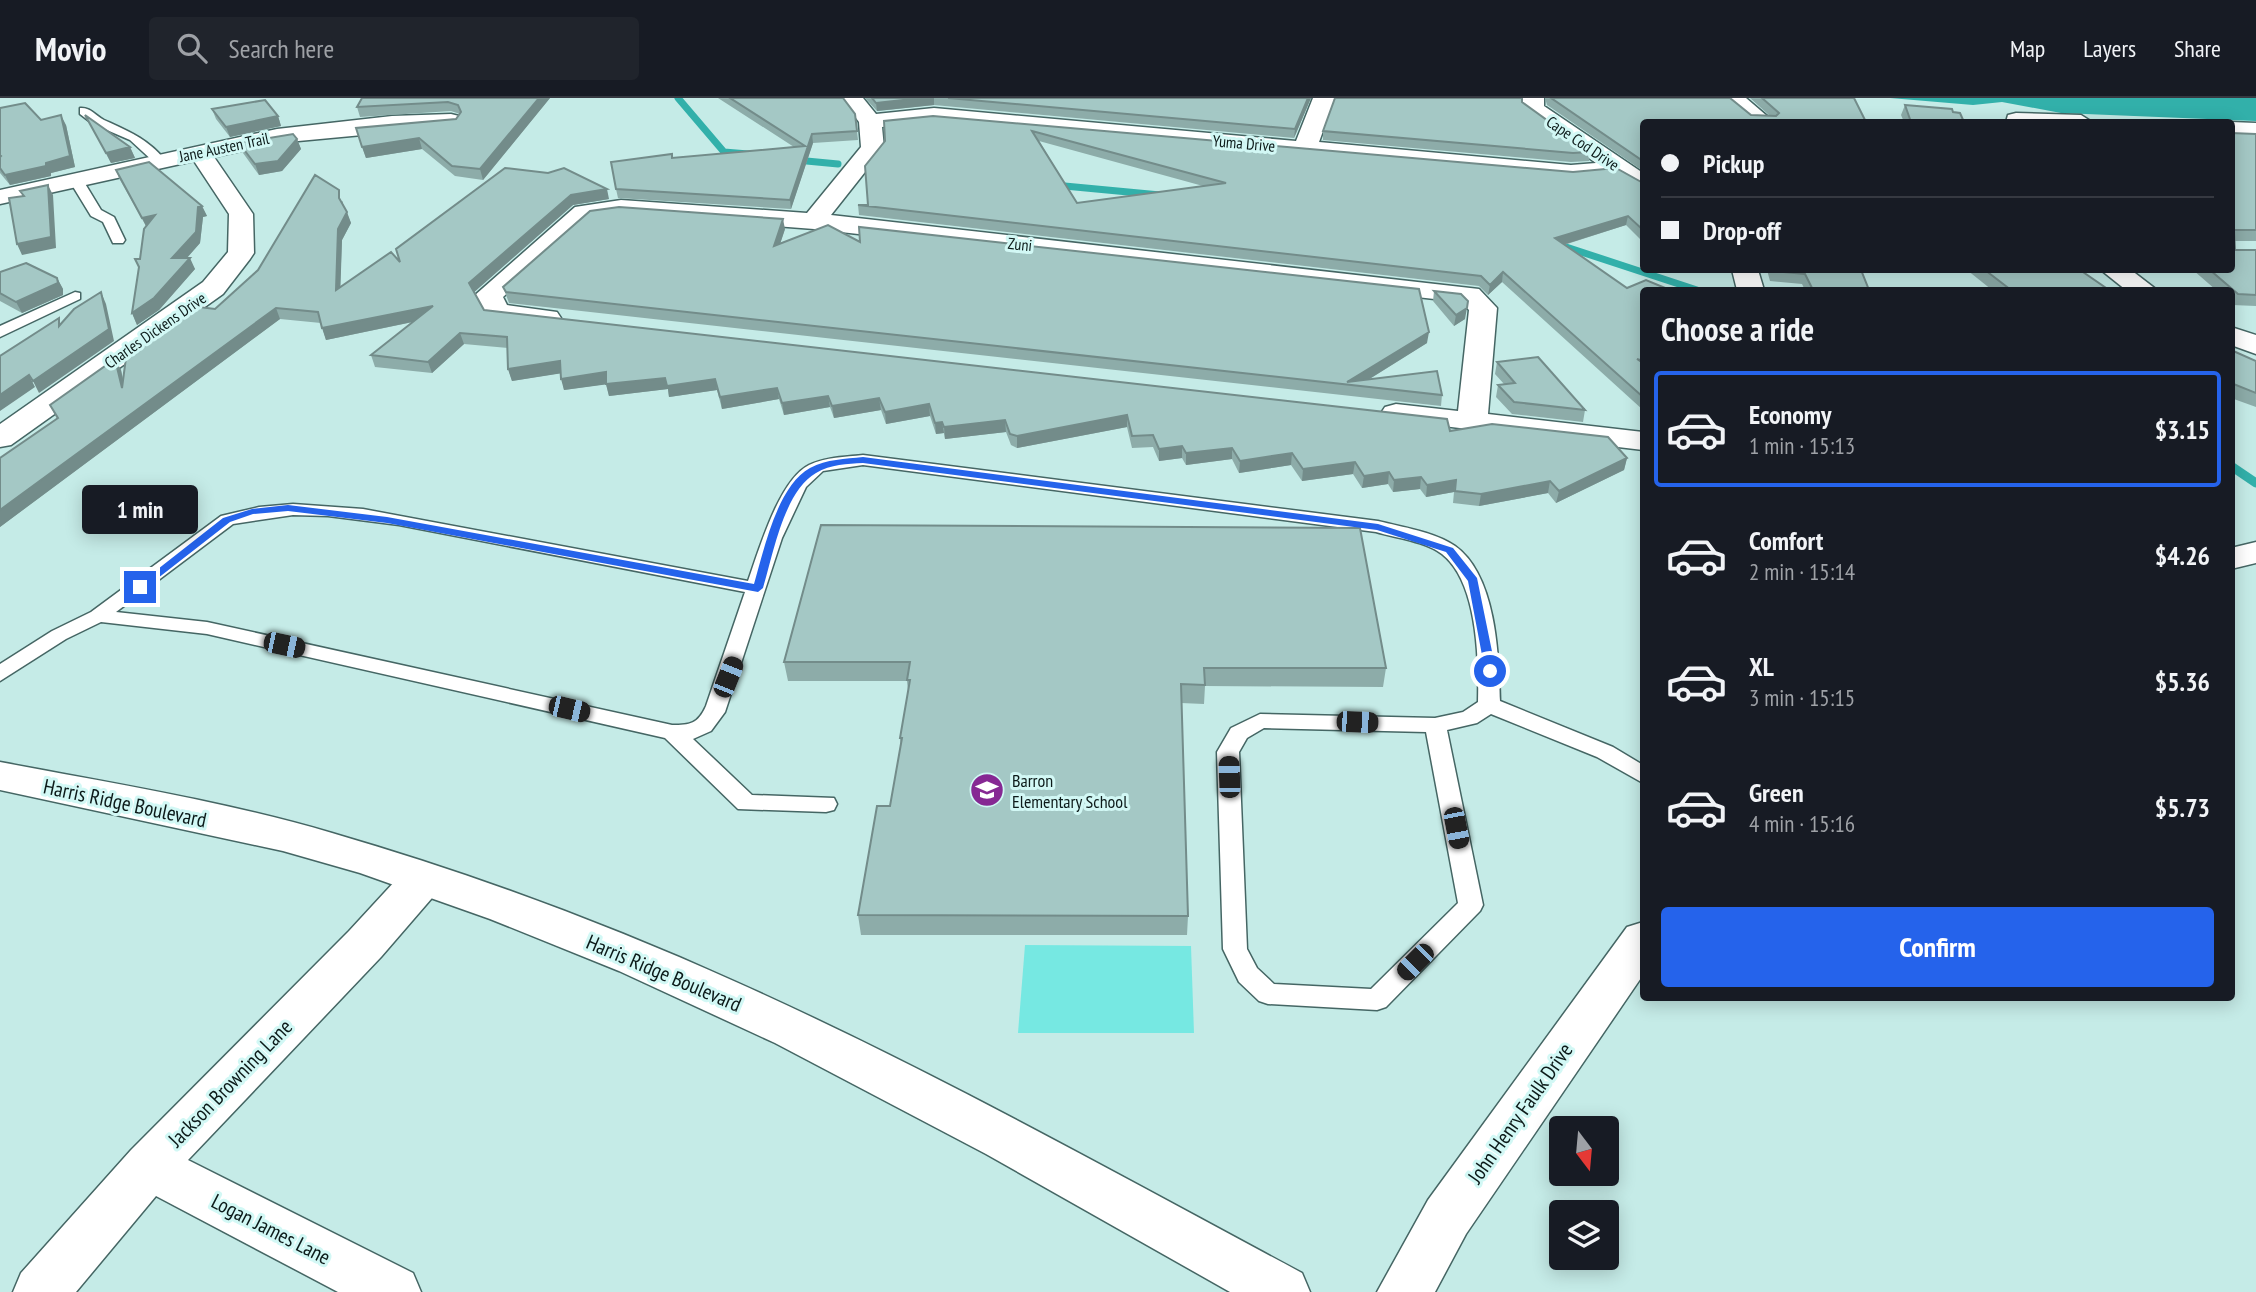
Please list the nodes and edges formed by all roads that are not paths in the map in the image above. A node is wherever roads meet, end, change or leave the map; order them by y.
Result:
1 (852, 98) edge
2 (1324, 98) edge
3 (1532, 98) edge
4 (1732, 98) edge
5 (85, 111) dead end
6 (1759, 119) edge
7 (452, 121) edge
8 (870, 121) junction
9 (2235, 129) edge
10 (2256, 130) edge
11 (1305, 148) junction
12 (199, 151) junction
13 (159, 160) junction
14 (1619, 168) junction
15 (76, 180) junction
16 (1640, 182) edge
17 (0, 197) edge
18 (814, 221) junction
19 (118, 240) dead end
20 (2118, 273) edge
21 (2138, 287) edge
22 (75, 296) dead end
23 (580, 321) edge
24 (0, 332) edge
25 (2235, 337) edge
26 (2256, 345) edge
27 (1362, 409) edge
28 (1472, 421) junction
29 (0, 438) edge
30 (1640, 441) edge
31 (2256, 552) edge
32 (2235, 558) edge
33 (758, 588) junction
34 (99, 617) junction
35 (0, 674) edge
36 (1489, 705) junction
37 (1435, 725) junction
38 (672, 732) junction
39 (1640, 773) edge
40 (0, 776) edge
41 (826, 804) dead end
42 (423, 879) junction
43 (1640, 943) edge
44 (149, 1166) junction
45 (41, 1292) edge
46 (393, 1292) edge
47 (1282, 1292) edge
48 (1405, 1292) edge

1 - 8 street
2 - 11 street
3 - 14 street, Cape Cod Drive
4 - 6 street
5 - 13 lane
7 - 12 street, Jane Austen Trail
8 - 11 street, Yuma Drive
8 - 18 street
9 - 10 street
11 - 14 street, Yuma Drive
12 - 13 street, Jane Austen Trail
12 - 29 street, Charles Dickens Drive
13 - 15 street, Jane Austen Trail
14 - 16 street, Cape Cod Drive
15 - 17 street, Jane Austen Trail
15 - 19 lane
18 - 23 street, Zuni
18 - 28 street, Zuni
20 - 21 street
22 - 24 lane
25 - 26 street
27 - 28 street
28 - 30 street
31 - 32 street
33 - 34 lane
33 - 36 lane
33 - 38 lane
34 - 35 lane
34 - 38 lane
36 - 37 lane
36 - 39 lane
37 - 37 lane
38 - 41 lane
40 - 42 street, Harris Ridge Boulevard
42 - 44 street, Jackson Browning Lane
42 - 47 street, Harris Ridge Boulevard
43 - 48 street, John Henry Faulk Drive
44 - 45 street, Jackson Browning Lane
44 - 46 street, Logan James Lane

